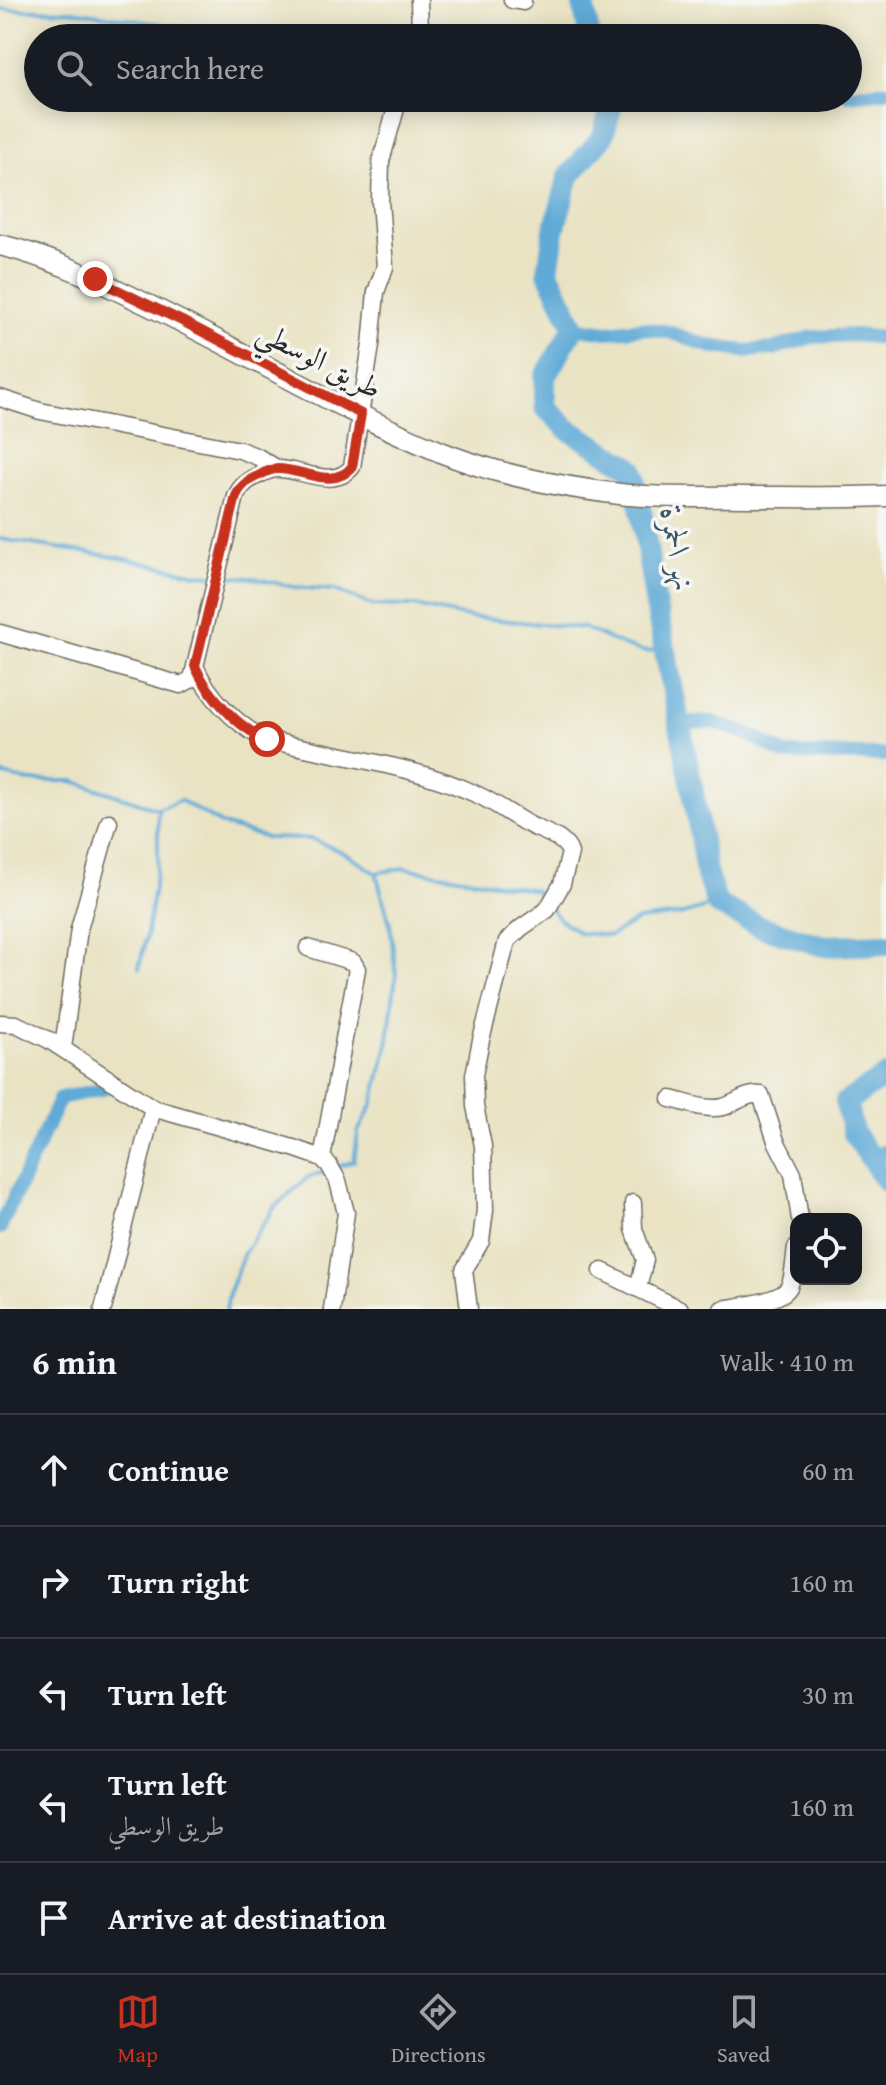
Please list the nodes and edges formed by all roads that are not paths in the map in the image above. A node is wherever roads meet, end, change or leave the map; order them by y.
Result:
1 (419, 0) edge
2 (420, 24) edge
3 (395, 112) edge
4 (0, 245) edge
5 (0, 398) edge
6 (361, 414) junction
7 (278, 469) junction
8 (886, 496) edge
9 (0, 633) edge
10 (195, 666) junction
11 (109, 822) dead end
12 (308, 948) dead end
13 (0, 1023) edge
14 (63, 1048) junction
15 (671, 1099) dead end
16 (153, 1108) junction
17 (325, 1161) junction
18 (633, 1203) dead end
19 (799, 1213) edge
20 (602, 1271) dead end
21 (790, 1281) edge
22 (638, 1288) junction
23 (103, 1309) edge
24 (332, 1309) edge
25 (469, 1309) edge
26 (680, 1309) edge
27 (722, 1309) edge

1 - 2 street
3 - 6 street
4 - 6 main road, طريق الوسطي
5 - 7 street
6 - 7 street
6 - 8 main road, طريق الوسطي
7 - 10 street
9 - 10 street
10 - 25 street
11 - 14 street
12 - 17 street
13 - 14 street
14 - 16 street
15 - 19 street
16 - 17 street
16 - 23 street
17 - 24 street
18 - 22 street
20 - 22 street
21 - 27 street
22 - 26 street

